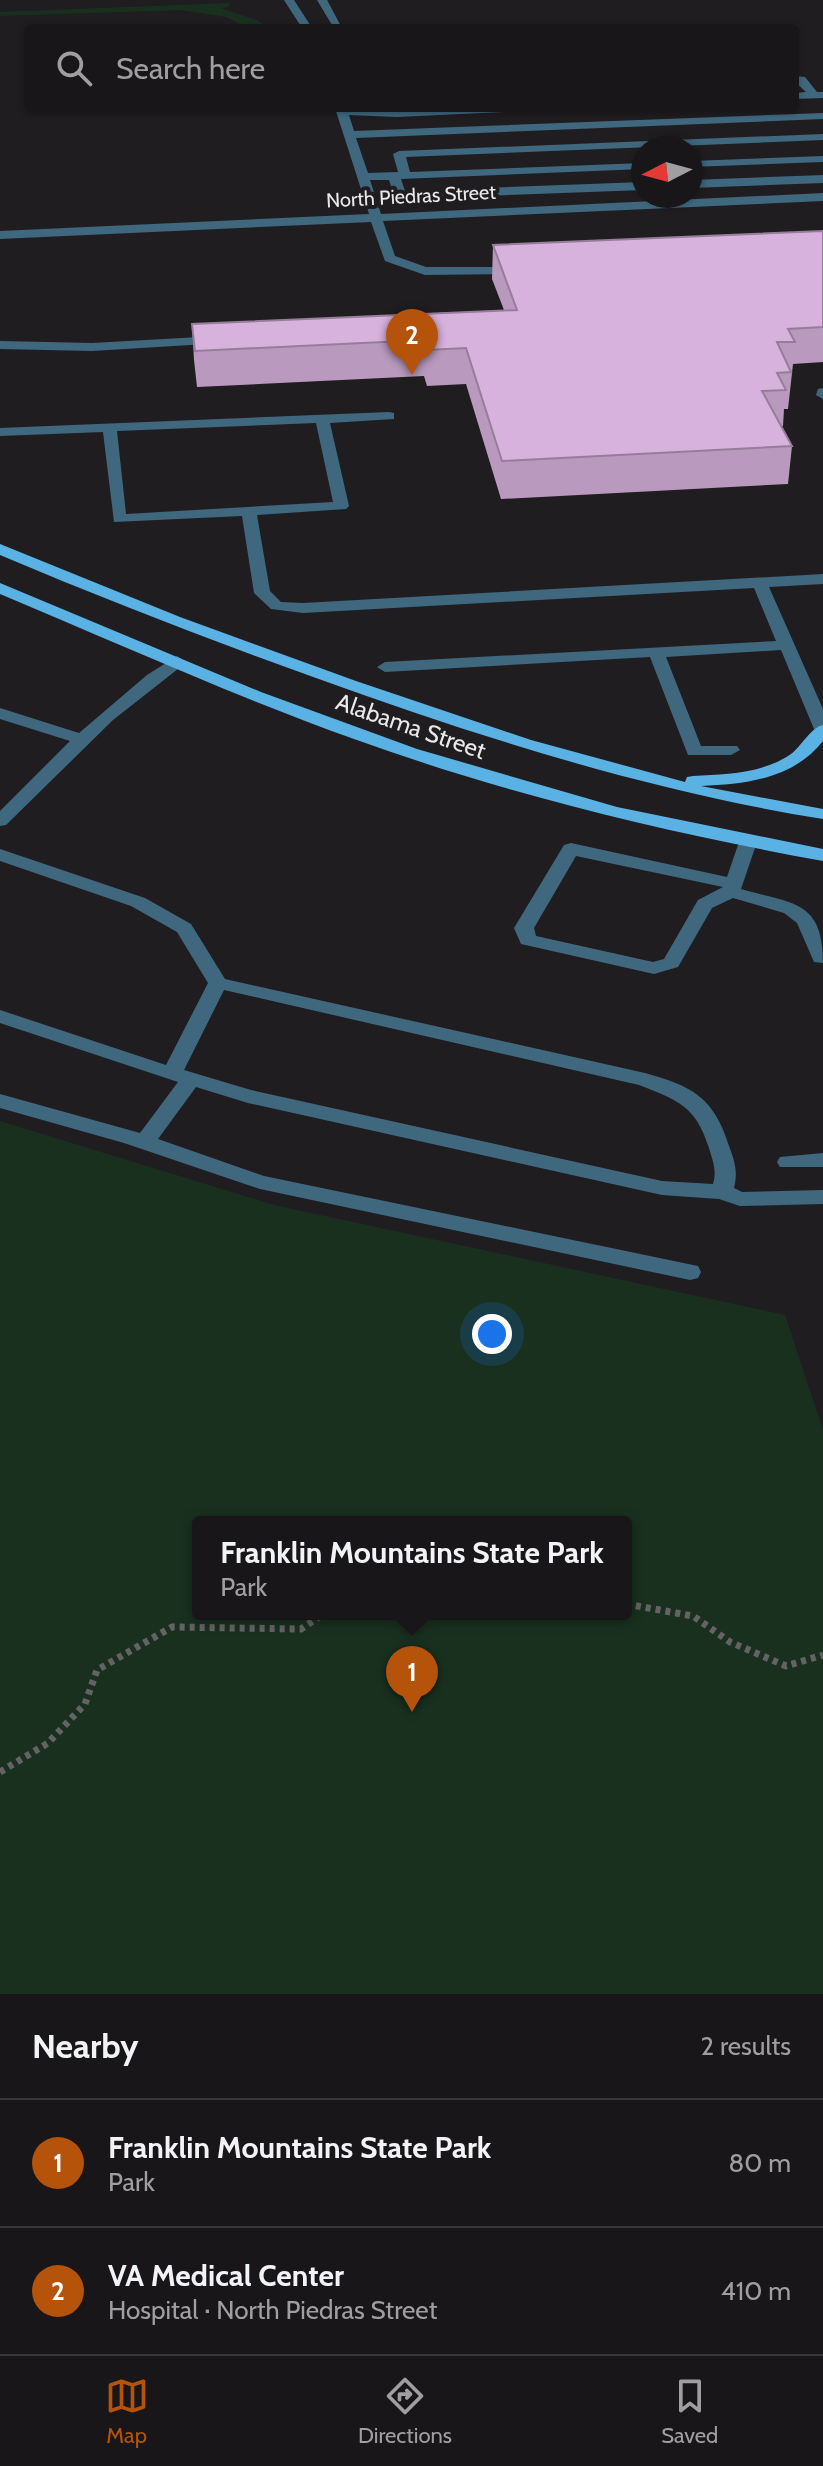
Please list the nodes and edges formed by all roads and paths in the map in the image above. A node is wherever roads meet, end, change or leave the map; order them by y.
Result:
1 (289, 0) edge
2 (322, 0) edge
3 (304, 24) edge
4 (337, 24) edge
5 (799, 79) edge
6 (819, 95) edge
7 (799, 96) edge
8 (343, 112) edge
9 (370, 112) edge
10 (440, 112) edge
11 (823, 116) edge
12 (350, 135) junction
13 (823, 137) edge
14 (823, 159) edge
15 (703, 164) edge
16 (631, 166) edge
17 (400, 176) junction
18 (364, 177) junction
19 (823, 179) edge
20 (703, 184) edge
21 (631, 186) edge
22 (823, 197) edge
23 (376, 218) junction
24 (0, 235) edge
25 (533, 270) edge
26 (235, 339) edge
27 (0, 345) edge
28 (389, 416) dead end
29 (322, 419) junction
30 (110, 429) junction
31 (0, 432) edge
32 (249, 512) junction
33 (0, 549) edge
34 (823, 579) edge
35 (760, 584) junction
36 (0, 588) edge
37 (786, 645) junction
38 (656, 652) junction
39 (177, 661) junction
40 (385, 667) dead end
41 (823, 675) edge
42 (800, 676) junction
43 (0, 713) edge
44 (821, 722) edge
45 (82, 739) junction
46 (731, 750) dead end
47 (665, 783) junction
48 (823, 814) edge
49 (0, 821) edge
50 (748, 842) junction
51 (0, 855) edge
52 (823, 855) edge
53 (732, 888) junction
54 (822, 960) edge
55 (218, 983) junction
56 (0, 1016) edge
57 (182, 1076) junction
58 (0, 1101) edge
59 (145, 1142) junction
60 (823, 1160) edge
61 (788, 1162) dead end
62 (722, 1192) junction
63 (823, 1197) edge
64 (690, 1272) dead end
65 (632, 1605) edge
66 (314, 1620) edge
67 (823, 1655) edge
68 (0, 1772) edge

1 - 3 street
2 - 4 street
5 - 6 street
6 - 7 street
8 - 12 street
9 - 10 street
11 - 12 street
12 - 18 street
13 - 17 street
14 - 15 street
16 - 17 street
17 - 18 street
17 - 21 street
18 - 23 street
19 - 20 street
22 - 23 street, North Piedras Street
23 - 24 street, North Piedras Street
23 - 25 street
26 - 27 street
28 - 29 street
29 - 30 street
29 - 32 street
30 - 31 street
30 - 32 street
32 - 35 street
33 - 47 main road, Alabama Street
34 - 35 street
35 - 37 street
36 - 39 main road, Alabama Street
37 - 38 street
37 - 42 street
38 - 40 street
38 - 46 street
39 - 45 street
39 - 50 main road, Alabama Street
41 - 42 street
42 - 44 street
43 - 45 street
44 - 47 main road
45 - 49 street
47 - 48 main road, Alabama Street
50 - 52 main road, Alabama Street
50 - 53 street
51 - 55 street
53 - 53 street
53 - 54 street
55 - 57 street
55 - 62 street
56 - 57 street
57 - 59 street
57 - 62 street
58 - 59 street
59 - 64 street
60 - 61 street
62 - 63 street
65 - 67 path
66 - 68 path

